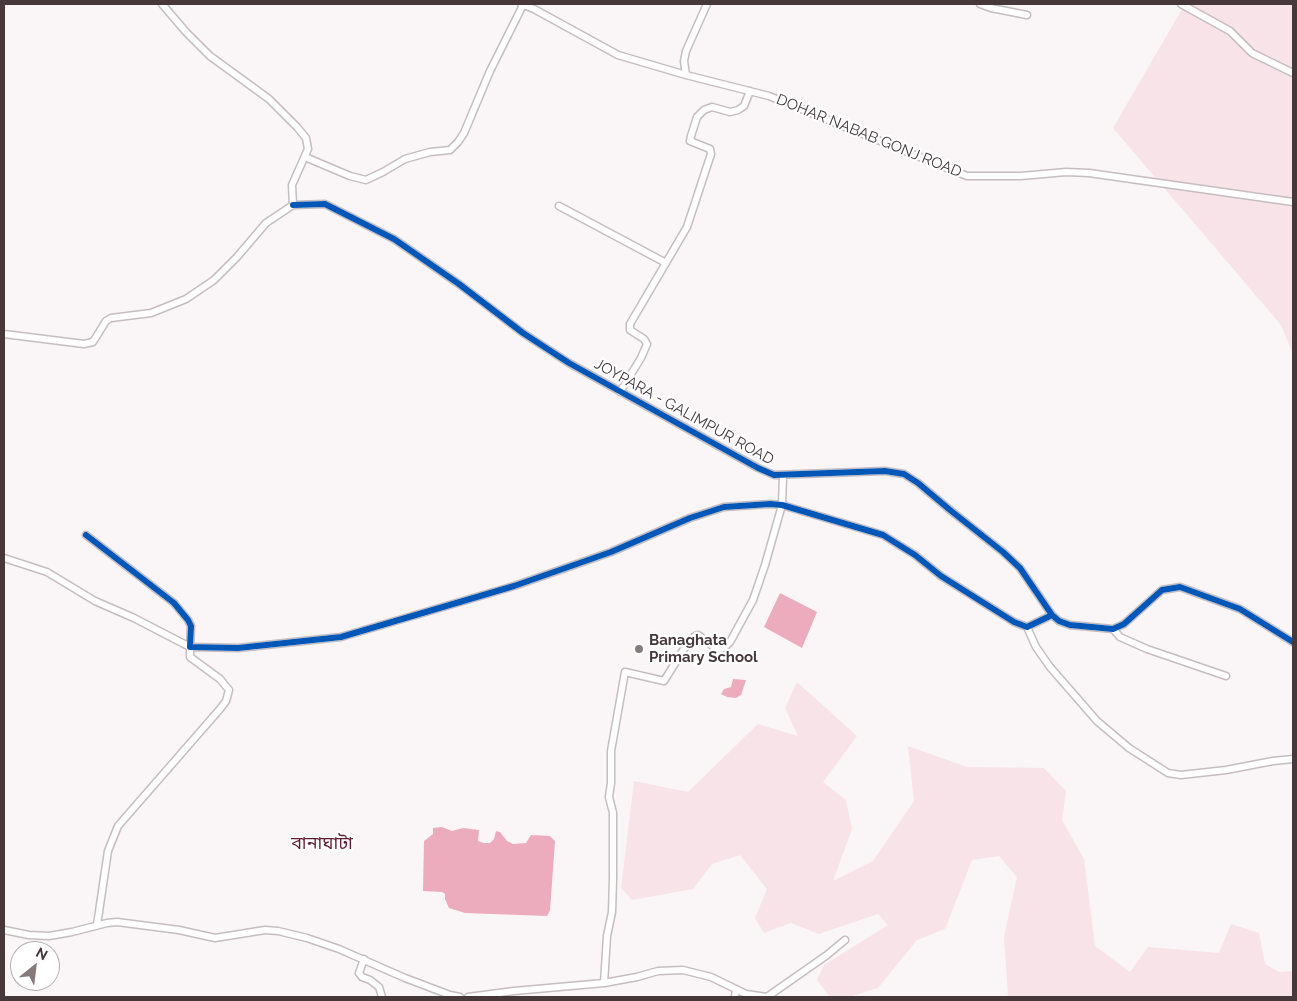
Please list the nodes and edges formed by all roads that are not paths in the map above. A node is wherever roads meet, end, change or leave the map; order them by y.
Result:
1 (162, 4) edge
2 (522, 4) edge
3 (707, 4) edge
4 (980, 4) edge
5 (1181, 4) edge
6 (1027, 16) dead end
7 (1293, 73) edge
8 (686, 75) junction
9 (750, 91) junction
10 (305, 158) junction
11 (1293, 202) edge
12 (293, 205) junction
13 (559, 206) dead end
14 (666, 264) junction
15 (4, 334) edge
16 (620, 392) junction
17 (783, 476) junction
18 (782, 505) junction
19 (86, 535) dead end
20 (4, 558) edge
21 (1052, 615) junction
22 (1027, 627) junction
23 (1113, 629) junction
24 (1293, 642) edge
25 (190, 647) junction
26 (1226, 676) dead end
27 (1293, 760) edge
28 (97, 926) junction
29 (4, 930) edge
30 (844, 940) dead end
31 (364, 959) junction
32 (604, 983) junction
33 (736, 989) junction
34 (382, 997) edge
35 (460, 997) edge
36 (468, 997) edge
37 (735, 997) edge

1 - 10 street
2 - 8 street, DOHAR NABAB GONJ ROAD
2 - 10 street
3 - 8 street
4 - 6 street
5 - 7 street
8 - 9 street, DOHAR NABAB GONJ ROAD
9 - 11 street, DOHAR NABAB GONJ ROAD
9 - 14 street
10 - 12 street
12 - 15 street
12 - 16 street, JOYPARA - GALIMPUR ROAD
13 - 14 street
14 - 16 street
16 - 17 street, JOYPARA - GALIMPUR ROAD
17 - 18 street
17 - 21 street, JOYPARA - GALIMPUR ROAD
18 - 22 street
18 - 25 street
18 - 32 street
19 - 25 street
20 - 25 street
21 - 22 street
21 - 23 street
22 - 27 street
23 - 24 street
23 - 26 street
25 - 28 street
28 - 29 street
28 - 31 street
30 - 33 street
31 - 34 street
31 - 35 street
32 - 33 street
32 - 36 street
33 - 37 street

